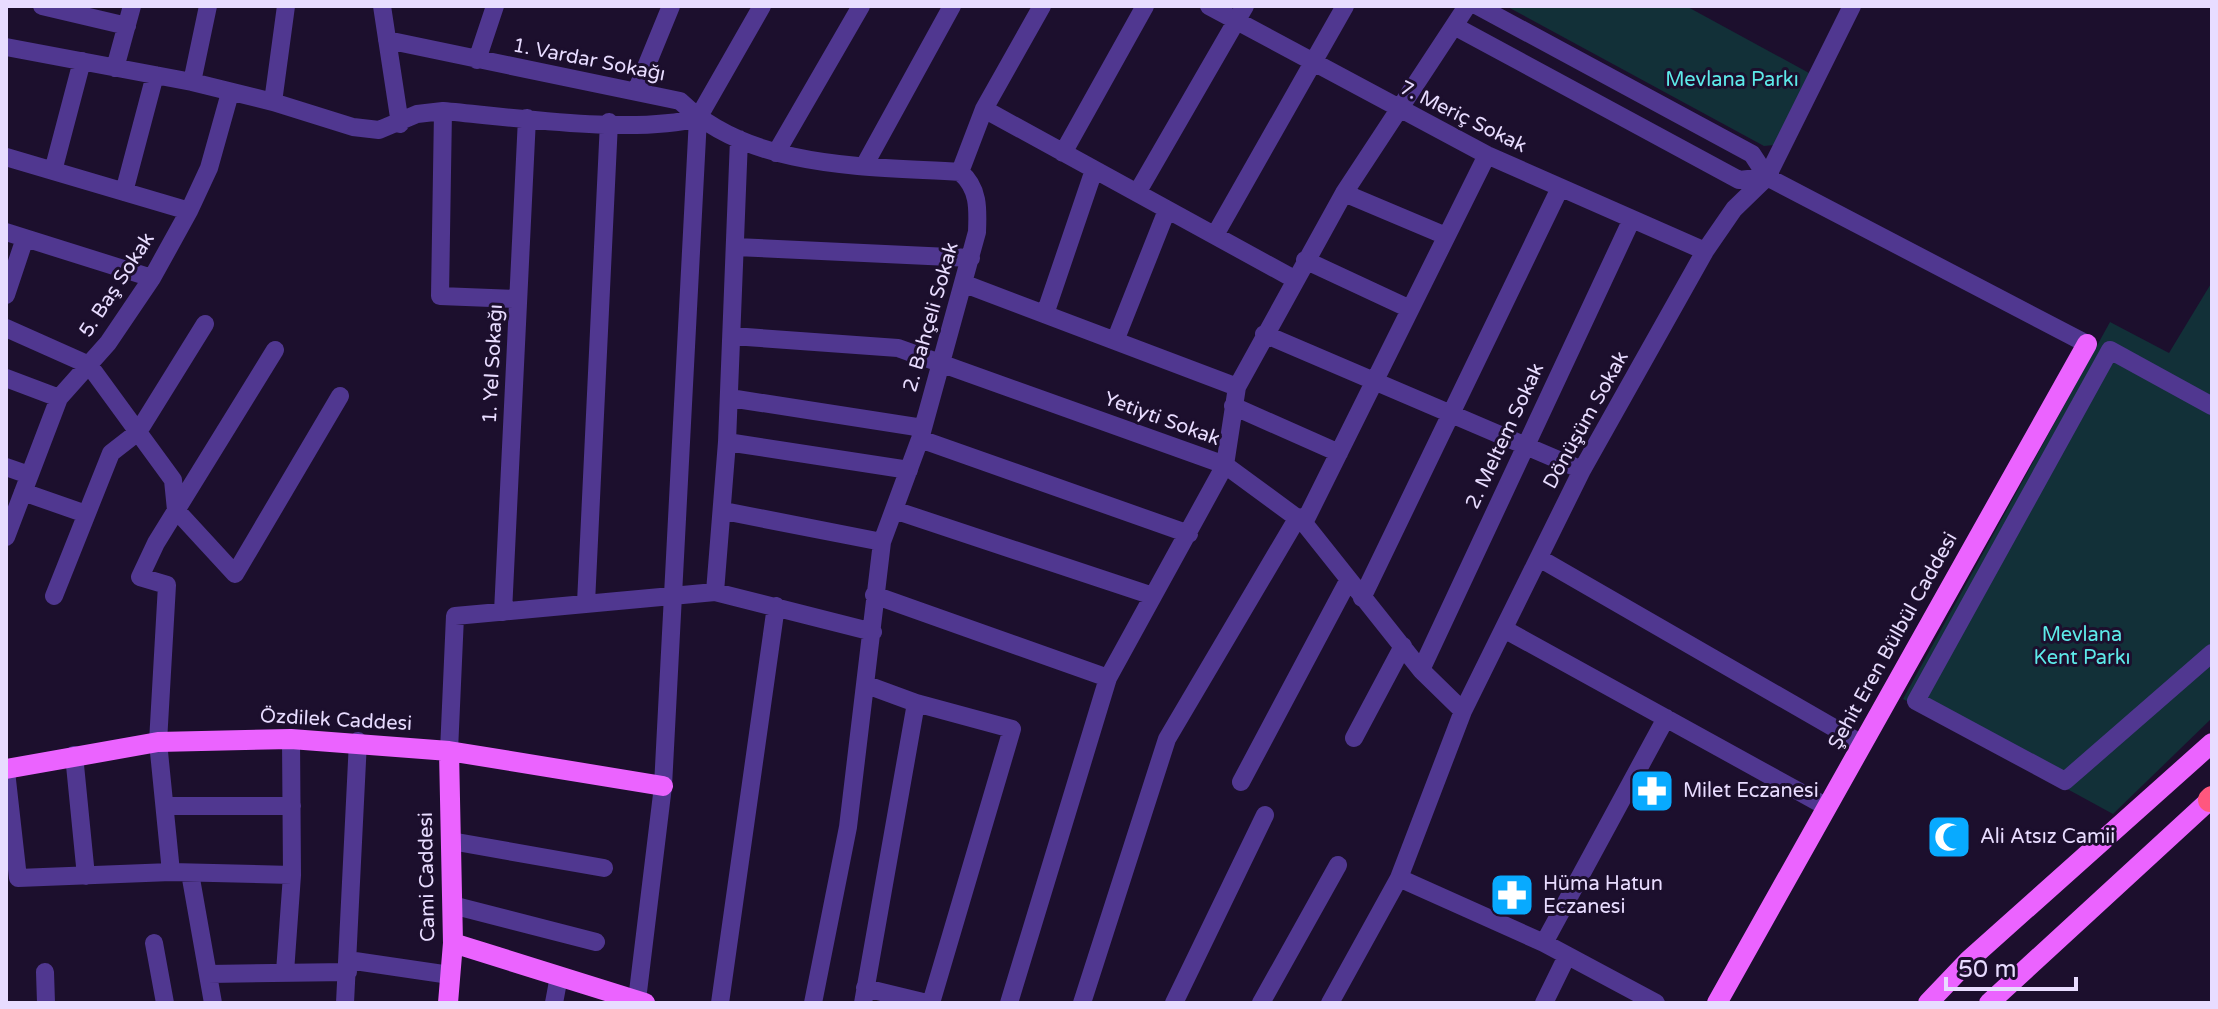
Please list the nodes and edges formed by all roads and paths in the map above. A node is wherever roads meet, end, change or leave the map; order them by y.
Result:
1 (42, 6) edge
2 (132, 6) edge
3 (208, 6) edge
4 (286, 6) edge
5 (382, 6) edge
6 (495, 6) edge
7 (671, 6) edge
8 (762, 6) edge
9 (861, 6) edge
10 (952, 6) edge
11 (1042, 6) edge
12 (1145, 6) edge
13 (1209, 6) edge
14 (1345, 6) edge
15 (1467, 6) edge
16 (1478, 6) edge
17 (1852, 6) edge
18 (1241, 14) edge
19 (127, 26) junction
20 (1456, 27) junction
21 (387, 40) junction
22 (6, 47) edge
23 (477, 60) junction
24 (82, 61) junction
25 (1313, 63) junction
26 (115, 68) junction
27 (155, 75) junction
28 (192, 82) junction
29 (637, 89) junction
30 (230, 93) junction
31 (273, 102) junction
32 (984, 109) junction
33 (1398, 110) junction
34 (443, 111) junction
35 (527, 118) junction
36 (698, 118) junction
37 (609, 122) junction
38 (400, 124) junction
39 (739, 139) junction
40 (776, 153) junction
41 (1063, 153) junction
42 (1487, 155) junction
43 (6, 157) edge
44 (864, 166) junction
45 (1094, 170) junction
46 (53, 171) junction
47 (960, 172) junction
48 (1767, 177) junction
49 (1560, 188) junction
50 (124, 192) junction
51 (1137, 193) junction
52 (1344, 193) junction
53 (1167, 210) junction
54 (189, 211) junction
55 (1631, 221) junction
56 (6, 232) edge
57 (1215, 235) junction
58 (1446, 236) junction
59 (25, 238) junction
60 (735, 247) junction
61 (1705, 251) junction
62 (971, 258) junction
63 (1305, 260) junction
64 (152, 278) junction
65 (1294, 279) junction
66 (965, 284) junction
67 (6, 295) edge
68 (518, 299) junction
69 (1410, 309) junction
70 (1045, 314) junction
71 (205, 324) dead end
72 (6, 328) edge
73 (1264, 334) junction
74 (732, 336) junction
75 (1115, 341) junction
76 (2087, 344) joint
77 (275, 350) dead end
78 (940, 363) junction
79 (89, 365) junction
80 (6, 378) edge
81 (1374, 381) junction
82 (340, 396) dead end
83 (1235, 397) junction
84 (59, 398) junction
85 (730, 398) junction
86 (2212, 406) edge
87 (1451, 414) junction
88 (138, 432) junction
89 (922, 433) junction
90 (727, 442) junction
91 (1524, 445) junction
92 (1339, 453) junction
93 (1225, 465) junction
94 (6, 467) edge
95 (909, 470) junction
96 (1582, 470) junction
97 (26, 484) junction
98 (176, 510) junction
99 (894, 510) junction
100 (724, 511) junction
101 (86, 514) junction
102 (1301, 520) junction
103 (1189, 534) junction
104 (6, 537) edge
105 (882, 542) junction
106 (1539, 558) junction
107 (1348, 581) junction
108 (715, 592) junction
109 (874, 595) junction
110 (54, 596) dead end
111 (670, 596) junction
112 (1153, 596) junction
113 (1362, 598) junction
114 (586, 603) junction
115 (776, 606) junction
116 (503, 612) junction
117 (1504, 629) junction
118 (873, 632) junction
119 (1403, 646) junction
120 (2212, 653) edge
121 (1421, 670) junction
122 (1108, 678) junction
123 (867, 685) junction
124 (916, 703) junction
125 (1463, 711) junction
126 (1666, 718) junction
127 (1354, 738) dead end
128 (291, 739) junction
129 (358, 741) junction
130 (158, 742) junction
131 (2212, 743) edge
132 (1862, 744) junction
133 (449, 751) junction
134 (74, 755) junction
135 (6, 770) edge
136 (1241, 782) dead end
137 (663, 786) junction
138 (2211, 799) edge
139 (165, 806) junction
140 (292, 806) junction
141 (1827, 807) junction
142 (1265, 815) dead end
143 (451, 841) junction
144 (1338, 865) dead end
145 (604, 868) dead end
146 (181, 873) junction
147 (292, 875) junction
148 (86, 876) junction
149 (1399, 878) junction
150 (452, 905) junction
151 (596, 942) dead end
152 (154, 943) dead end
153 (453, 943) junction
154 (1544, 943) junction
155 (1567, 956) junction
156 (1969, 960) junction
157 (348, 966) junction
158 (45, 972) dead end
159 (285, 972) junction
160 (208, 974) junction
161 (450, 975) junction
162 (559, 976) junction
163 (864, 996) edge
164 (641, 1002) edge
165 (46, 1003) edge
166 (165, 1003) edge
167 (213, 1003) edge
168 (345, 1003) edge
169 (448, 1003) edge
170 (554, 1003) edge
171 (720, 1003) edge
172 (813, 1003) edge
173 (929, 1003) edge
174 (1009, 1003) edge
175 (1082, 1003) edge
176 (1174, 1003) edge
177 (1261, 1003) edge
178 (1330, 1003) edge
179 (1544, 1003) edge
180 (1656, 1003) edge
181 (1717, 1003) edge
182 (1912, 1003) edge
183 (1928, 1003) edge
184 (1989, 1003) edge

1 - 19 street
2 - 19 street
3 - 28 street
4 - 31 street
5 - 21 street
6 - 23 street
7 - 29 street
8 - 36 street
9 - 40 street
10 - 44 street
11 - 32 street
12 - 41 street
13 - 18 street, 7. Meriç Sokak
14 - 25 street
15 - 20 street
16 - 48 street
17 - 48 street, Dönüşüm Sokak
18 - 25 street, 7. Meriç Sokak
18 - 51 street
19 - 26 street
20 - 33 street
20 - 48 street
21 - 23 street, 1. Vardar Sokağı
21 - 38 street
22 - 24 street
23 - 29 street, 1. Vardar Sokağı
24 - 26 street
24 - 46 street
25 - 33 street, 7. Meriç Sokak
25 - 57 street
26 - 27 street
27 - 28 street
27 - 50 street
28 - 30 street
29 - 36 street, 1. Vardar Sokağı
30 - 31 street
30 - 54 street, 5. Baş Sokak
31 - 38 street
32 - 41 street
32 - 47 street
33 - 42 street, 7. Meriç Sokak
33 - 52 street
34 - 35 street
34 - 38 street
34 - 68 street
35 - 37 street
35 - 68 street, 1. Yel Sokağı
36 - 37 street
36 - 39 street, 1. Vardar Sokağı
36 - 111 street
37 - 114 street
39 - 40 street, 1. Vardar Sokağı
39 - 60 street
40 - 44 street, 1. Vardar Sokağı
41 - 45 street
42 - 49 street, 7. Meriç Sokak
42 - 58 street
43 - 46 street
44 - 47 street, 1. Vardar Sokağı
45 - 51 street
45 - 70 street
46 - 50 street
47 - 62 street, 2. Bahçeli Sokak
48 - 61 street, Dönüşüm Sokak
48 - 76 street
49 - 55 street, 7. Meriç Sokak
49 - 87 street
50 - 54 street
51 - 53 street
52 - 58 street
52 - 63 street
53 - 57 street
53 - 75 street
54 - 64 street, 5. Baş Sokak
55 - 61 street, 7. Meriç Sokak
55 - 91 street, 2. Meltem Sokak
56 - 59 street
57 - 65 street
58 - 69 street
59 - 64 street
59 - 67 street
60 - 62 street
60 - 74 street
61 - 96 street, Dönüşüm Sokak
62 - 66 street, 2. Bahçeli Sokak
63 - 65 street
63 - 69 street
64 - 79 street, 5. Baş Sokak
65 - 73 street
66 - 70 street
66 - 78 street, 2. Bahçeli Sokak
68 - 116 street, 1. Yel Sokağı
69 - 81 street
70 - 75 street
71 - 88 street
72 - 79 street
73 - 81 street
73 - 83 street
74 - 78 street, Yetiyti Sokak
74 - 85 street
75 - 83 street
76 - 132 main road, Şehit Eren Bülbül Caddesi
77 - 98 street
78 - 89 street, 2. Bahçeli Sokak
78 - 93 street, Yetiyti Sokak
79 - 84 street, 5. Baş Sokak
79 - 88 street
80 - 84 street
81 - 87 street
81 - 92 street
82 - 98 street
83 - 92 street
83 - 93 street
84 - 97 street, 5. Baş Sokak
85 - 89 street
85 - 90 street
86 - 120 street
87 - 91 street
87 - 113 street
88 - 98 street
88 - 101 street
89 - 95 street, 2. Bahçeli Sokak
89 - 103 street
90 - 95 street
90 - 100 street
91 - 96 street
91 - 121 street, 2. Meltem Sokak
92 - 102 street
93 - 102 street, Yetiyti Sokak
93 - 103 street
94 - 97 street
95 - 99 street, 2. Bahçeli Sokak
96 - 106 street, Dönüşüm Sokak
97 - 101 street
97 - 104 street, 5. Baş Sokak
98 - 130 street
99 - 105 street, 2. Bahçeli Sokak
99 - 112 street
100 - 105 street
100 - 108 street
101 - 110 street
102 - 107 street, Yetiyti Sokak
102 - 175 street
103 - 112 street
105 - 109 street, 2. Bahçeli Sokak
106 - 117 street, Dönüşüm Sokak
106 - 132 street
107 - 113 street, Yetiyti Sokak
107 - 136 street
108 - 111 street
108 - 115 street
109 - 118 street, 2. Bahçeli Sokak
109 - 122 street
111 - 114 street
111 - 137 street
112 - 122 street
113 - 119 street, Yetiyti Sokak
114 - 116 street
115 - 118 street
115 - 171 street
116 - 133 street
117 - 125 street, Dönüşüm Sokak
117 - 126 street
118 - 123 street, 2. Bahçeli Sokak
119 - 121 street, Yetiyti Sokak
119 - 127 street
121 - 125 street, Yetiyti Sokak
122 - 174 street
123 - 124 street
123 - 172 street, 2. Bahçeli Sokak
124 - 163 street
124 - 173 street
125 - 149 street, Dönüşüm Sokak
126 - 141 street
126 - 154 street
128 - 129 main road, Özdilek Caddesi
128 - 130 main road, Özdilek Caddesi
128 - 140 street
129 - 133 main road, Özdilek Caddesi
129 - 157 street
130 - 134 main road, Özdilek Caddesi
130 - 139 street
131 - 156 main road
132 - 141 main road, Şehit Eren Bülbül Caddesi
133 - 137 main road, Özdilek Caddesi
133 - 143 main road, Cami Caddesi
134 - 135 main road, Özdilek Caddesi
134 - 148 street
135 - 148 street
137 - 164 street
138 - 184 main road
139 - 140 street
139 - 146 street
140 - 147 street
141 - 181 main road, Şehit Eren Bülbül Caddesi
142 - 176 street
143 - 145 street
143 - 150 main road, Cami Caddesi
144 - 177 street
146 - 147 street
146 - 148 street
146 - 160 street
147 - 159 street
149 - 154 street
149 - 178 street, Dönüşüm Sokak
150 - 151 street
150 - 153 main road, Cami Caddesi
152 - 166 street
153 - 161 main road, Cami Caddesi
153 - 162 main road
154 - 155 street
155 - 179 street
155 - 180 street
156 - 182 main road
156 - 183 main road
157 - 159 street
157 - 161 street
157 - 168 street
158 - 165 street
159 - 160 street
160 - 167 street
161 - 169 main road, Cami Caddesi
162 - 164 main road
162 - 170 street
163 - 173 street

